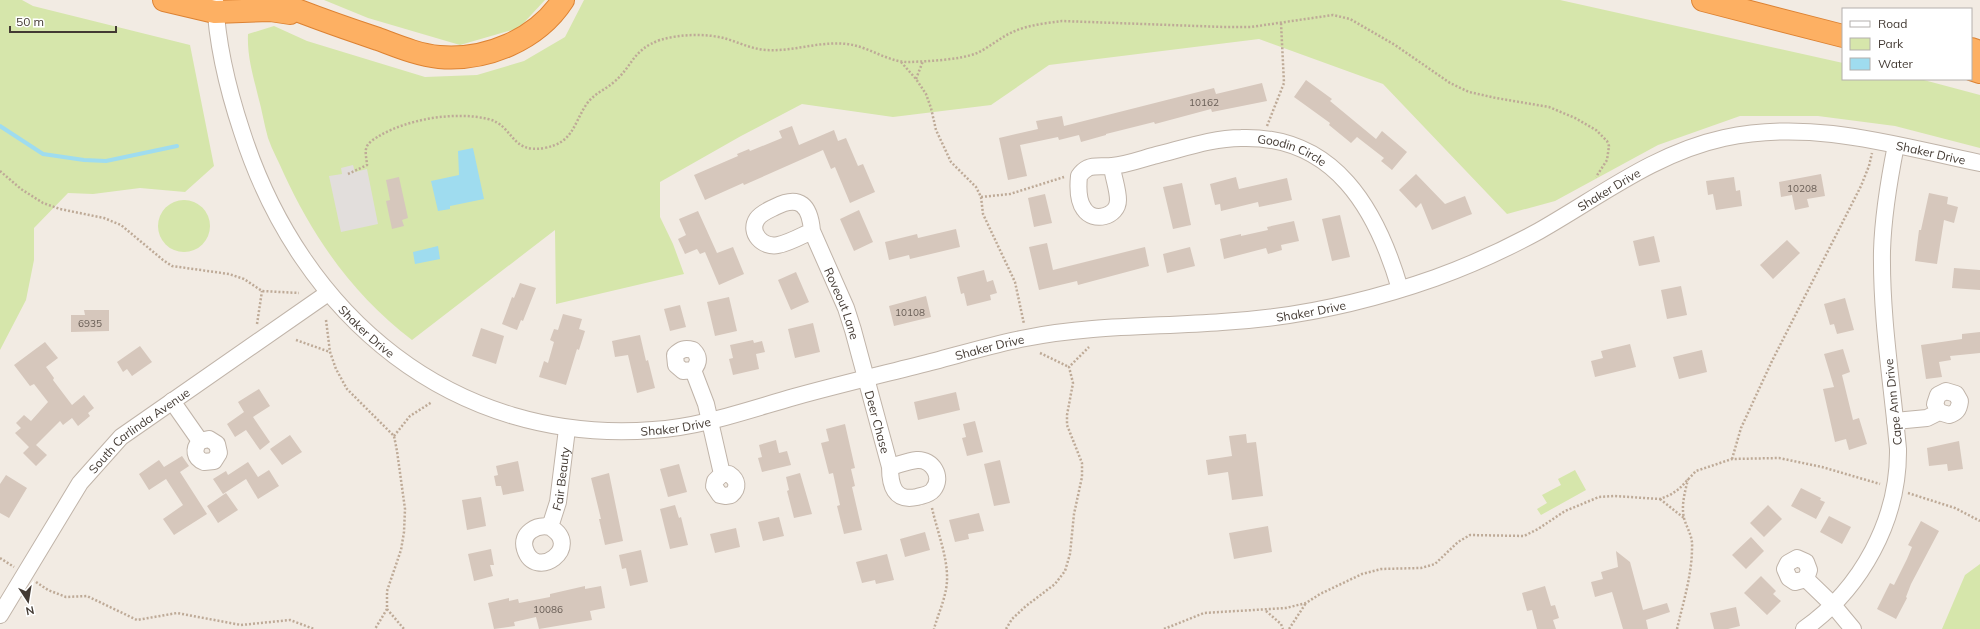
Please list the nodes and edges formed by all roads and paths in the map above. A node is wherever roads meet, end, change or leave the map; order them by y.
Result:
1 (164, 0) edge
2 (272, 0) edge
3 (563, 0) edge
4 (1703, 0) edge
5 (1737, 0) edge
6 (215, 6) edge
7 (309, 16) junction
8 (1842, 22) edge
9 (1280, 24) junction
10 (1842, 36) edge
11 (922, 61) junction
12 (901, 62) junction
13 (916, 79) junction
14 (1262, 138) junction
15 (1874, 141) junction
16 (1896, 145) junction
17 (1980, 163) edge
18 (1112, 166) junction
19 (0, 171) edge
20 (348, 174) dead end
21 (1079, 176) junction
22 (1596, 177) dead end
23 (981, 197) junction
24 (812, 231) dead end
25 (1400, 289) junction
26 (262, 290) junction
27 (299, 293) dead end
28 (328, 293) junction
29 (326, 320) dead end
30 (1024, 321) dead end
31 (257, 324) dead end
32 (296, 340) dead end
33 (1089, 347) dead end
34 (330, 352) junction
35 (1040, 353) dead end
36 (1069, 367) junction
37 (693, 370) dead end
38 (866, 377) junction
39 (172, 401) junction
40 (432, 402) dead end
41 (1939, 412) dead end
42 (710, 420) junction
43 (1895, 421) junction
44 (567, 429) junction
45 (394, 436) junction
46 (200, 441) dead end
47 (1732, 459) junction
48 (890, 467) junction
49 (722, 474) dead end
50 (1689, 479) junction
51 (1895, 489) junction
52 (928, 494) junction
53 (1660, 499) junction
54 (1684, 519) junction
55 (1980, 521) edge
56 (550, 527) dead end
57 (0, 558) edge
58 (24, 574) junction
59 (1806, 578) dead end
60 (1306, 603) junction
61 (1833, 605) junction
62 (387, 609) junction
63 (1266, 610) junction
64 (0, 615) edge
65 (314, 629) edge
66 (375, 629) edge
67 (404, 629) edge
68 (934, 629) edge
69 (1006, 629) edge
70 (1164, 629) edge
71 (1283, 629) edge
72 (1289, 629) edge
73 (1677, 629) edge
74 (1804, 629) edge
75 (1853, 629) edge

1 - 6 highway
2 - 7 highway
3 - 7 highway
4 - 10 highway
5 - 8 highway
6 - 7 highway
6 - 28 street, Shaker Drive
9 - 11 path
9 - 14 path
9 - 22 path
11 - 12 path
11 - 13 path
12 - 13 path
12 - 20 path
13 - 23 path
14 - 18 street, Goodin Circle
14 - 25 street, Goodin Circle
15 - 16 street, Shaker Drive
15 - 25 street, Shaker Drive
15 - 47 path
16 - 17 street, Shaker Drive
16 - 43 street, Cape Ann Drive
18 - 21 street, Goodin Circle
18 - 21 street
19 - 26 path
21 - 23 path
23 - 30 path
24 - 38 street, Roveout Lane
25 - 38 street, Shaker Drive
26 - 27 path
26 - 31 path
28 - 39 street, South Carlinda Avenue
28 - 44 street, Shaker Drive
29 - 34 path
32 - 34 path
33 - 36 path
34 - 45 path
35 - 36 path
36 - 69 path
37 - 42 street
38 - 42 street, Shaker Drive
38 - 48 street, Deer Chase
39 - 46 street
39 - 58 street, South Carlinda Avenue
40 - 45 path
41 - 43 street
42 - 44 street, Shaker Drive
42 - 49 street
43 - 51 street, Cape Ann Drive
44 - 56 street, Fair Beauty
45 - 62 path
47 - 50 path
47 - 51 path
48 - 52 street, Deer Chase
48 - 52 street, Deer Chase
50 - 53 path
50 - 54 path
51 - 55 path
51 - 61 street, Cape Ann Drive
52 - 68 path
53 - 54 path
53 - 60 path
54 - 73 path
57 - 58 path
58 - 64 street, South Carlinda Avenue
58 - 65 path
59 - 61 street
60 - 63 path
60 - 72 path
61 - 74 street, Cape Ann Drive
61 - 75 street
62 - 66 path
62 - 67 path
63 - 70 path
63 - 71 path

